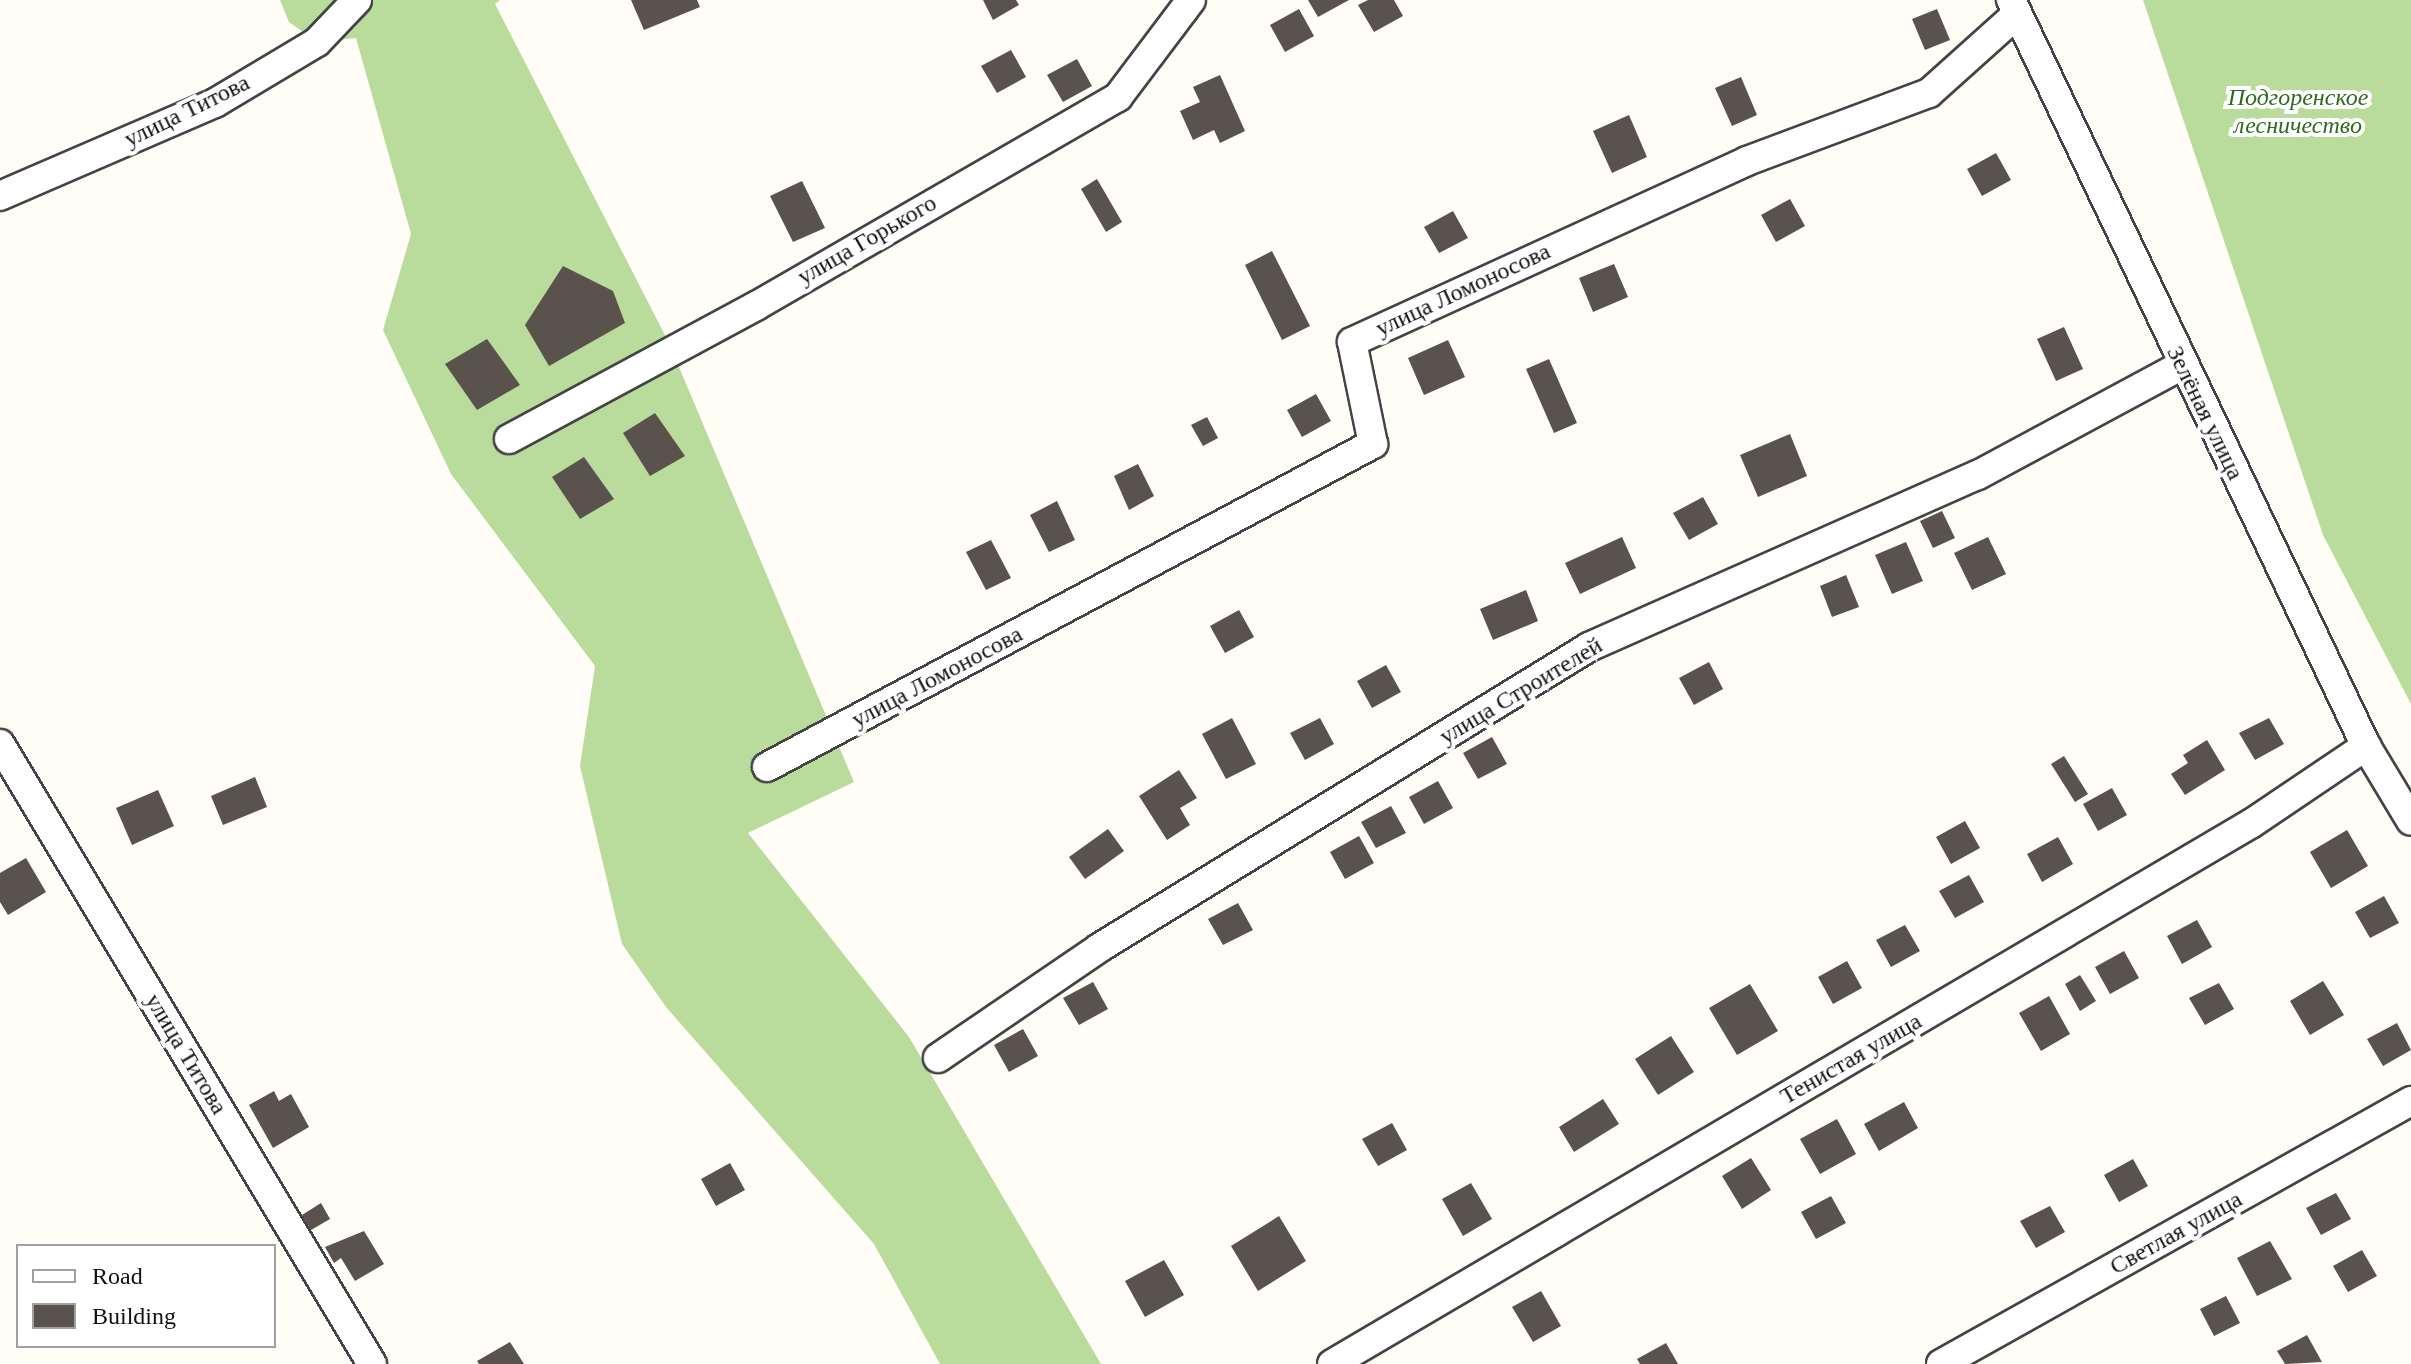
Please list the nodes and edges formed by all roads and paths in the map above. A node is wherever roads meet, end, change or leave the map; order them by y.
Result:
1 (357, 0) edge
2 (1191, 0) edge
3 (2014, 7) edge
4 (0, 196) edge
5 (2182, 365) junction
6 (509, 439) dead end
7 (0, 744) edge
8 (2366, 746) junction
9 (767, 767) dead end
10 (2411, 821) edge
11 (938, 1058) dead end
12 (2411, 1101) edge
13 (372, 1364) edge
14 (1332, 1364) edge
15 (1941, 1364) edge

1 - 4 street, улица Титова
2 - 6 street, улица Горького
3 - 5 street, Зелёная улица
3 - 9 street, улица Ломоносова
5 - 8 street, Зелёная улица
5 - 11 street, улица Строителей
7 - 13 street, улица Титова
8 - 10 street, Зелёная улица
8 - 14 street, Тенистая улица
12 - 15 street, Светлая улица

